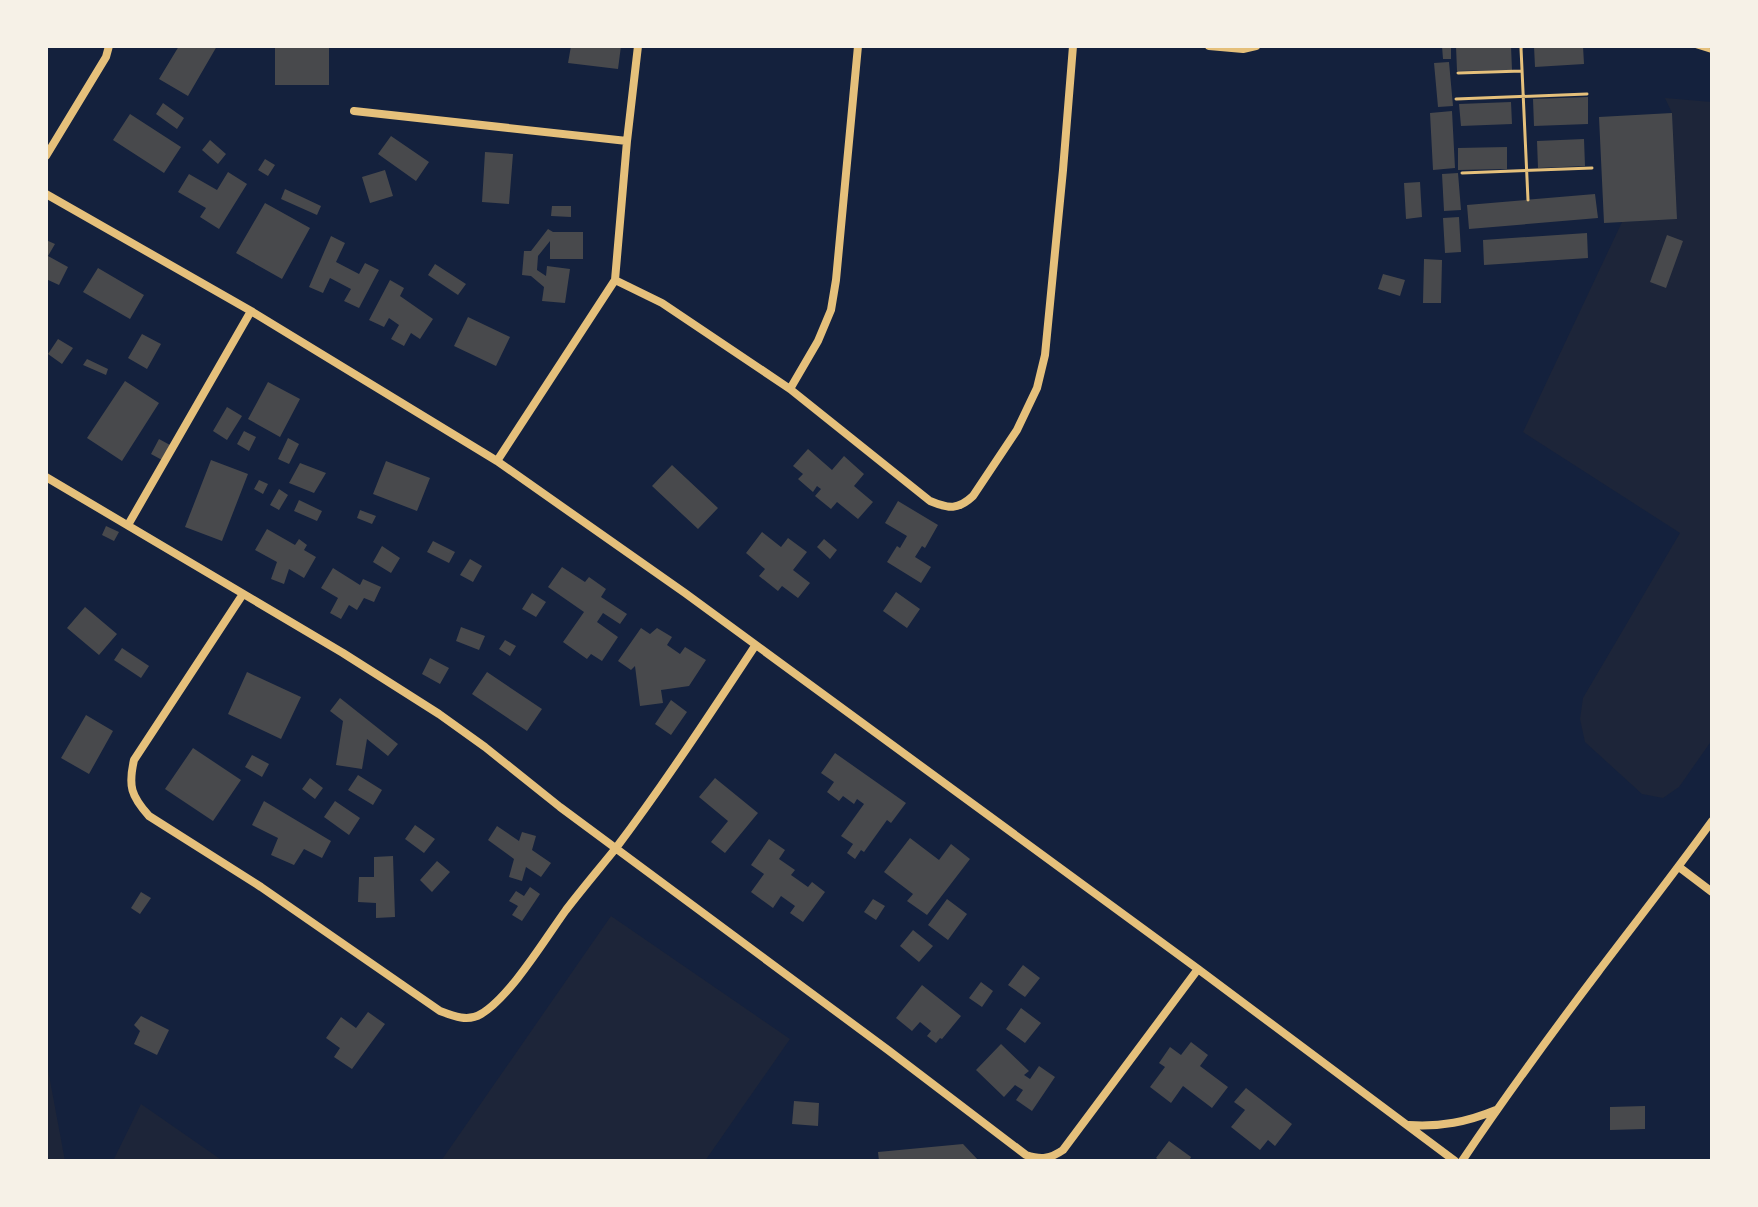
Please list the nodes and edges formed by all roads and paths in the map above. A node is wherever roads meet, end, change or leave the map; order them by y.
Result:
1 (109, 46) edge
2 (638, 46) edge
3 (858, 46) edge
4 (1073, 46) edge
5 (1209, 46) edge
6 (1256, 46) edge
7 (1523, 46) edge
8 (1696, 46) edge
9 (1712, 51) edge
10 (1522, 71) junction
11 (1458, 73) dead end
12 (1587, 94) dead end
13 (1523, 97) junction
14 (1456, 99) dead end
15 (354, 111) dead end
16 (627, 141) junction
17 (46, 156) edge
18 (1592, 168) dead end
19 (1527, 170) junction
20 (1462, 173) dead end
21 (46, 194) edge
22 (1528, 200) dead end
23 (615, 280) junction
24 (251, 311) junction
25 (790, 389) junction
26 (497, 461) junction
27 (46, 477) edge
28 (128, 525) junction
29 (243, 594) junction
30 (755, 646) junction
31 (1712, 821) edge
32 (615, 848) junction
33 (1679, 867) junction
34 (1712, 892) edge
35 (1198, 969) junction
36 (1496, 1110) junction
37 (1408, 1125) junction
38 (1455, 1161) edge
39 (1462, 1161) edge

1 - 17 street
2 - 16 street
3 - 25 street
4 - 25 street
5 - 6 street
7 - 10 path
8 - 9 lane
10 - 11 path
10 - 13 path
12 - 13 path
13 - 14 path
13 - 19 path
15 - 16 street
16 - 23 street
18 - 19 path
19 - 20 path
19 - 22 path
21 - 24 street
23 - 25 street
23 - 26 street
24 - 26 street
24 - 28 street
26 - 30 street
27 - 28 street
28 - 29 street
29 - 32 street
29 - 32 street
30 - 32 street
30 - 35 street
31 - 33 street
32 - 35 street
33 - 34 street
33 - 36 street
35 - 37 street
36 - 37 street
36 - 39 street
37 - 38 street

